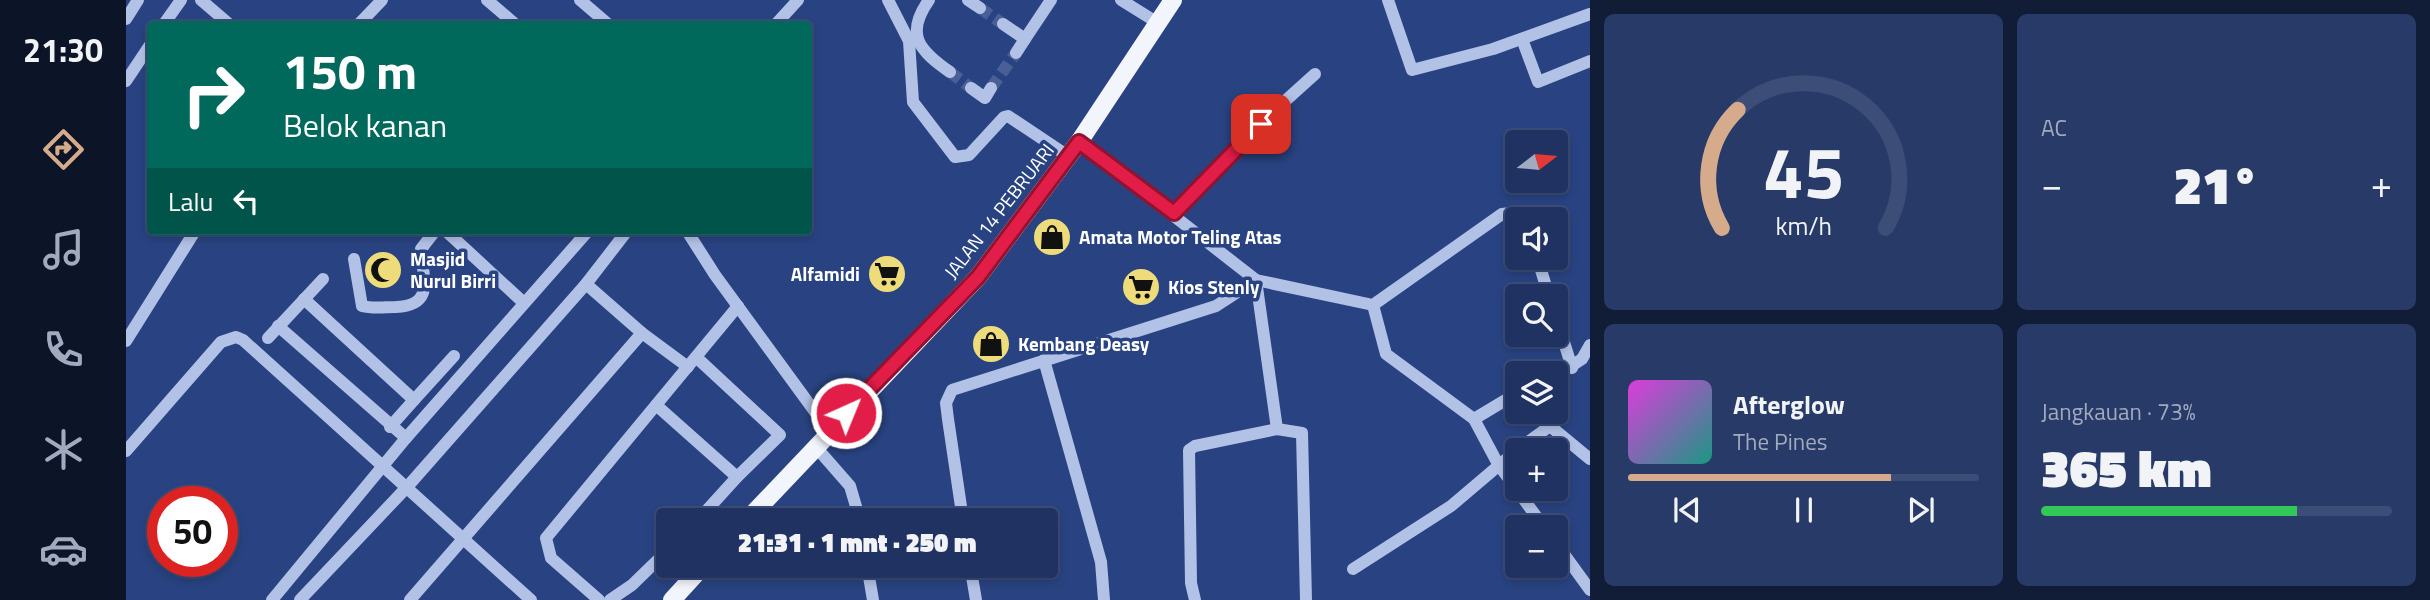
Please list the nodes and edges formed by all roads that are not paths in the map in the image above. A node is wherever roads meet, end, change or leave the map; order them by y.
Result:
1 (138, 0) edge
2 (181, 0) edge
3 (201, 0) edge
4 (382, 0) edge
5 (486, 0) edge
6 (580, 0) edge
7 (798, 0) edge
8 (888, 0) edge
9 (929, 0) edge
10 (968, 0) edge
11 (1051, 0) edge
12 (1121, 0) edge
13 (1173, 0) edge
14 (1388, 0) edge
15 (980, 8) tunnel mouth
16 (1590, 14) edge
17 (126, 19) edge
18 (166, 21) edge
19 (226, 21) edge
20 (362, 21) edge
21 (511, 21) edge
22 (604, 21) edge
23 (779, 21) edge
24 (1157, 23) junction
25 (1003, 24) tunnel mouth
26 (1025, 39) junction
27 (1522, 39) junction
28 (147, 50) edge
29 (1016, 52) tunnel mouth
30 (1590, 61) edge
31 (950, 72) tunnel mouth
32 (1315, 74) dead end
33 (126, 81) edge
34 (971, 88) tunnel mouth
35 (991, 88) dead end
36 (1079, 142) junction
37 (1068, 156) junction
38 (1174, 213) junction
39 (1505, 214) edge
40 (192, 235) edge
41 (432, 235) edge
42 (450, 235) edge
43 (584, 235) edge
44 (624, 235) edge
45 (690, 235) edge
46 (354, 259) dead end
47 (323, 279) dead end
48 (1256, 279) junction
49 (586, 284) junction
50 (304, 299) junction
51 (524, 303) junction
52 (1373, 305) junction
53 (738, 306) junction
54 (278, 326) junction
55 (642, 333) junction
56 (268, 338) dead end
57 (126, 341) edge
58 (1590, 345) edge
59 (1566, 347) edge
60 (454, 356) dead end
61 (1044, 360) junction
62 (692, 362) junction
63 (1572, 368) junction
64 (1568, 370) edge
65 (414, 400) junction
66 (1505, 401) edge
67 (656, 405) junction
68 (1474, 419) junction
69 (1547, 424) edge
70 (1550, 426) junction
71 (390, 427) junction
72 (1278, 429) junction
73 (829, 430) junction
74 (406, 438) junction
75 (1534, 438) edge
76 (815, 446) junction
77 (126, 451) edge
78 (1505, 459) edge
79 (1590, 459) edge
80 (1498, 464) junction
81 (384, 465) junction
82 (737, 477) junction
83 (408, 486) junction
84 (710, 508) edge
85 (758, 508) edge
86 (858, 508) edge
87 (961, 508) edge
88 (1535, 515) edge
89 (464, 538) junction
90 (1568, 560) edge
91 (656, 562) edge
92 (1353, 569) dead end
93 (692, 578) edge
94 (869, 578) edge
95 (972, 578) edge
96 (283, 587) junction
97 (1590, 590) edge
98 (300, 599) edge
99 (271, 600) edge
100 (410, 600) edge
101 (531, 600) edge
102 (599, 600) edge
103 (610, 600) edge
104 (672, 600) edge
105 (873, 600) edge
106 (976, 600) edge
107 (1104, 600) edge
108 (1195, 600) edge
109 (1306, 600) edge

1 - 17 street
2 - 18 street
3 - 19 street
4 - 20 street
5 - 21 street
6 - 22 street
7 - 23 street
8 - 37 street
9 - 31 street
10 - 15 street
11 - 26 street
12 - 24 street
13 - 24 main road, JALAN 14 PEBRUARI
14 - 27 street
16 - 27 street
24 - 36 main road, JALAN 14 PEBRUARI
25 - 26 street
26 - 29 street
27 - 30 street
28 - 33 street
32 - 38 street
34 - 35 street
36 - 37 main road, JALAN 14 PEBRUARI
36 - 38 street
37 - 73 main road, JALAN 14 PEBRUARI
38 - 48 street
39 - 52 street
40 - 57 street
41 - 46 street
42 - 51 street
43 - 51 street
44 - 49 street
45 - 53 street
47 - 50 street
48 - 52 street
48 - 61 street
48 - 72 street
49 - 55 street
49 - 83 street
50 - 54 street
50 - 65 street
51 - 74 street
52 - 68 street
53 - 62 street
53 - 73 street
54 - 56 street
54 - 71 street
55 - 62 street
55 - 89 street
58 - 63 street
59 - 63 street
60 - 65 street
61 - 87 street
61 - 107 street
62 - 67 street
62 - 82 street
63 - 64 street
65 - 71 street
66 - 68 street
67 - 82 street
67 - 102 street
68 - 80 street
69 - 70 street
70 - 75 street
70 - 79 street
71 - 74 street
72 - 108 street
72 - 109 street
73 - 76 main road, JALAN 14 PEBRUARI
74 - 81 street
76 - 85 main road, JALAN 14 PEBRUARI
76 - 86 street
77 - 81 street
78 - 80 street
80 - 88 street
80 - 92 street
81 - 83 street
81 - 96 street
82 - 84 street
83 - 89 street
83 - 98 street
89 - 100 street
89 - 101 street
90 - 97 street
91 - 103 street
93 - 104 main road
94 - 105 street
95 - 106 street
96 - 98 street
96 - 99 street

